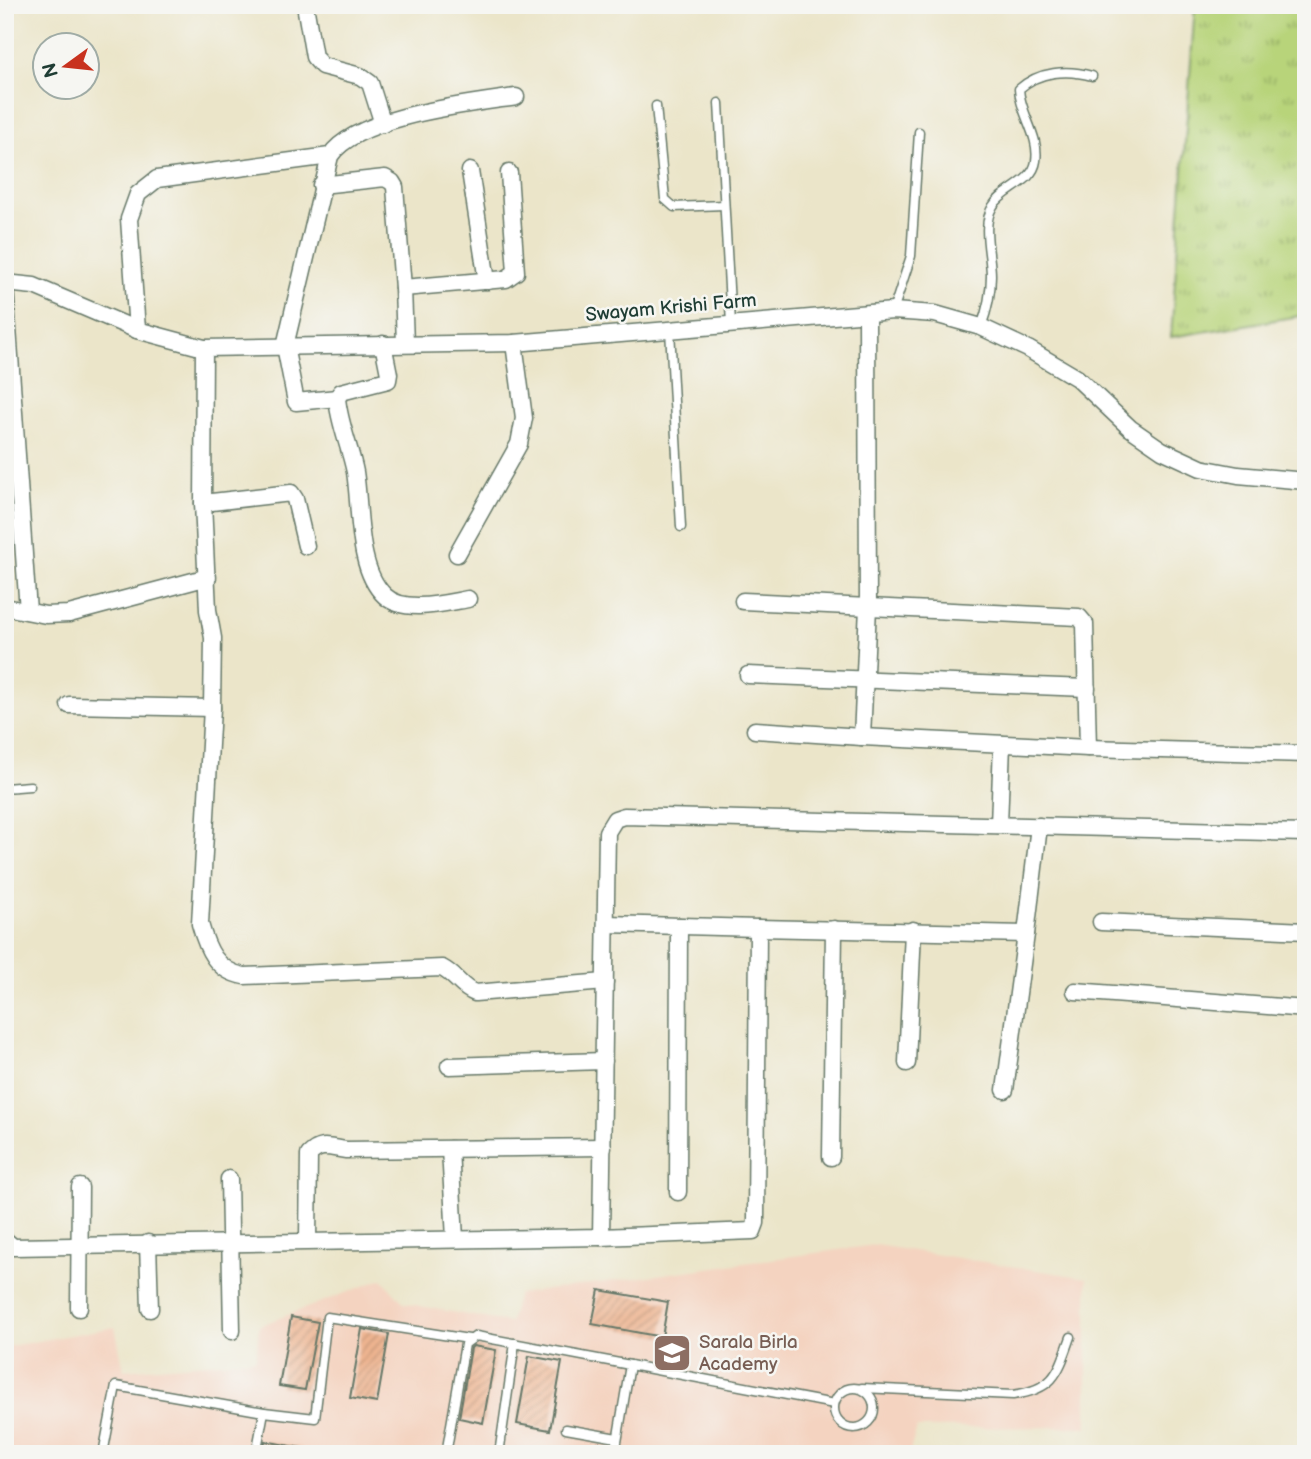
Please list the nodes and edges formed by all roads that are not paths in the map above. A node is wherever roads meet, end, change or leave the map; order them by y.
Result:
1 (304, 5) edge
2 (1093, 76) dead end
3 (516, 97) dead end
4 (719, 103) dead end
5 (656, 106) dead end
6 (383, 124) junction
7 (919, 132) dead end
8 (330, 156) junction
9 (470, 171) dead end
10 (509, 173) dead end
11 (321, 186) junction
12 (724, 205) junction
13 (487, 281) junction
14 (5, 284) edge
15 (403, 288) junction
16 (893, 311) junction
17 (866, 314) junction
18 (731, 324) junction
19 (981, 327) junction
20 (137, 330) junction
21 (670, 330) junction
22 (514, 343) junction
23 (383, 344) junction
24 (405, 344) junction
25 (285, 346) junction
26 (204, 348) junction
27 (338, 398) junction
28 (1306, 481) edge
29 (203, 503) junction
30 (681, 527) dead end
31 (306, 546) dead end
32 (457, 554) dead end
33 (208, 577) junction
34 (468, 599) dead end
35 (743, 601) dead end
36 (5, 607) edge
37 (869, 607) junction
38 (29, 611) junction
39 (748, 674) dead end
40 (866, 678) junction
41 (1087, 688) junction
42 (69, 705) dead end
43 (212, 708) junction
44 (755, 730) dead end
45 (862, 737) junction
46 (1002, 744) junction
47 (1088, 748) junction
48 (1306, 754) edge
49 (30, 786) dead end
50 (5, 788) edge
51 (999, 825) junction
52 (1039, 826) junction
53 (1306, 833) edge
54 (1101, 922) dead end
55 (606, 924) junction
56 (679, 926) junction
57 (758, 928) junction
58 (834, 929) junction
59 (913, 930) junction
60 (1306, 931) edge
61 (1026, 934) junction
62 (605, 982) junction
63 (1075, 991) dead end
64 (1306, 1009) edge
65 (604, 1061) junction
66 (907, 1063) dead end
67 (449, 1066) dead end
68 (1005, 1090) dead end
69 (603, 1147) junction
70 (450, 1149) junction
71 (831, 1157) dead end
72 (229, 1179) dead end
73 (80, 1187) dead end
74 (678, 1192) dead end
75 (601, 1237) junction
76 (455, 1239) junction
77 (5, 1240) edge
78 (309, 1240) junction
79 (229, 1242) junction
80 (148, 1243) junction
81 (81, 1245) junction
82 (79, 1308) dead end
83 (150, 1309) dead end
84 (232, 1331) dead end
85 (1070, 1337) dead end
86 (469, 1339) junction
87 (515, 1343) junction
88 (630, 1365) junction
89 (862, 1388) junction
90 (834, 1404) junction
91 (264, 1412) junction
92 (566, 1429) dead end
93 (617, 1438) junction
94 (103, 1454) edge
95 (256, 1454) edge
96 (446, 1454) edge
97 (499, 1454) edge
98 (615, 1454) edge

1 - 6 street
2 - 19 lane
3 - 6 street
4 - 12 lane
5 - 12 lane
6 - 8 street
7 - 16 lane
8 - 11 street
8 - 20 street
9 - 13 street
10 - 13 street
11 - 15 street
11 - 25 street
12 - 18 lane
13 - 15 street
14 - 20 street, Swayam Krishi Farm
14 - 38 street
15 - 24 street
16 - 17 street, Swayam Krishi Farm
16 - 19 street, Swayam Krishi Farm
17 - 18 street, Swayam Krishi Farm
17 - 37 street
18 - 21 street, Swayam Krishi Farm
19 - 28 street, Swayam Krishi Farm
20 - 26 street, Swayam Krishi Farm
21 - 22 street, Swayam Krishi Farm
21 - 30 lane
22 - 24 street, Swayam Krishi Farm
22 - 32 street
23 - 24 street, Swayam Krishi Farm
23 - 25 street, Swayam Krishi Farm
23 - 27 street
25 - 26 street, Swayam Krishi Farm
25 - 27 street
26 - 29 street
27 - 34 street
29 - 31 street
29 - 33 street
33 - 38 street
33 - 43 street
35 - 37 street
36 - 38 street
37 - 40 street
37 - 41 street
39 - 40 street
40 - 41 street
40 - 45 street
41 - 47 street
42 - 43 street
43 - 62 street
44 - 45 street
45 - 46 street
46 - 47 street
46 - 51 street
47 - 48 street
49 - 50 lane
51 - 52 street
51 - 55 street
52 - 53 street
52 - 61 street
54 - 60 street
55 - 56 street
55 - 62 street
56 - 57 street
56 - 74 street
57 - 58 street
57 - 75 street
58 - 59 street
58 - 71 street
59 - 61 street
59 - 66 street
61 - 68 street
62 - 65 street
63 - 64 street
65 - 67 street
65 - 69 street
69 - 70 street
69 - 75 street
70 - 76 street
70 - 78 street
72 - 79 street
73 - 81 street
75 - 76 street
76 - 78 street
77 - 81 street
78 - 79 street
79 - 80 street
79 - 84 street
80 - 81 street
80 - 83 street
81 - 82 street
85 - 89 lane
86 - 87 lane
86 - 91 lane
86 - 96 lane
87 - 88 lane
87 - 97 lane
88 - 90 lane
88 - 93 lane
89 - 90 lane
89 - 90 lane
91 - 94 lane
91 - 95 lane
92 - 93 lane
93 - 98 lane

